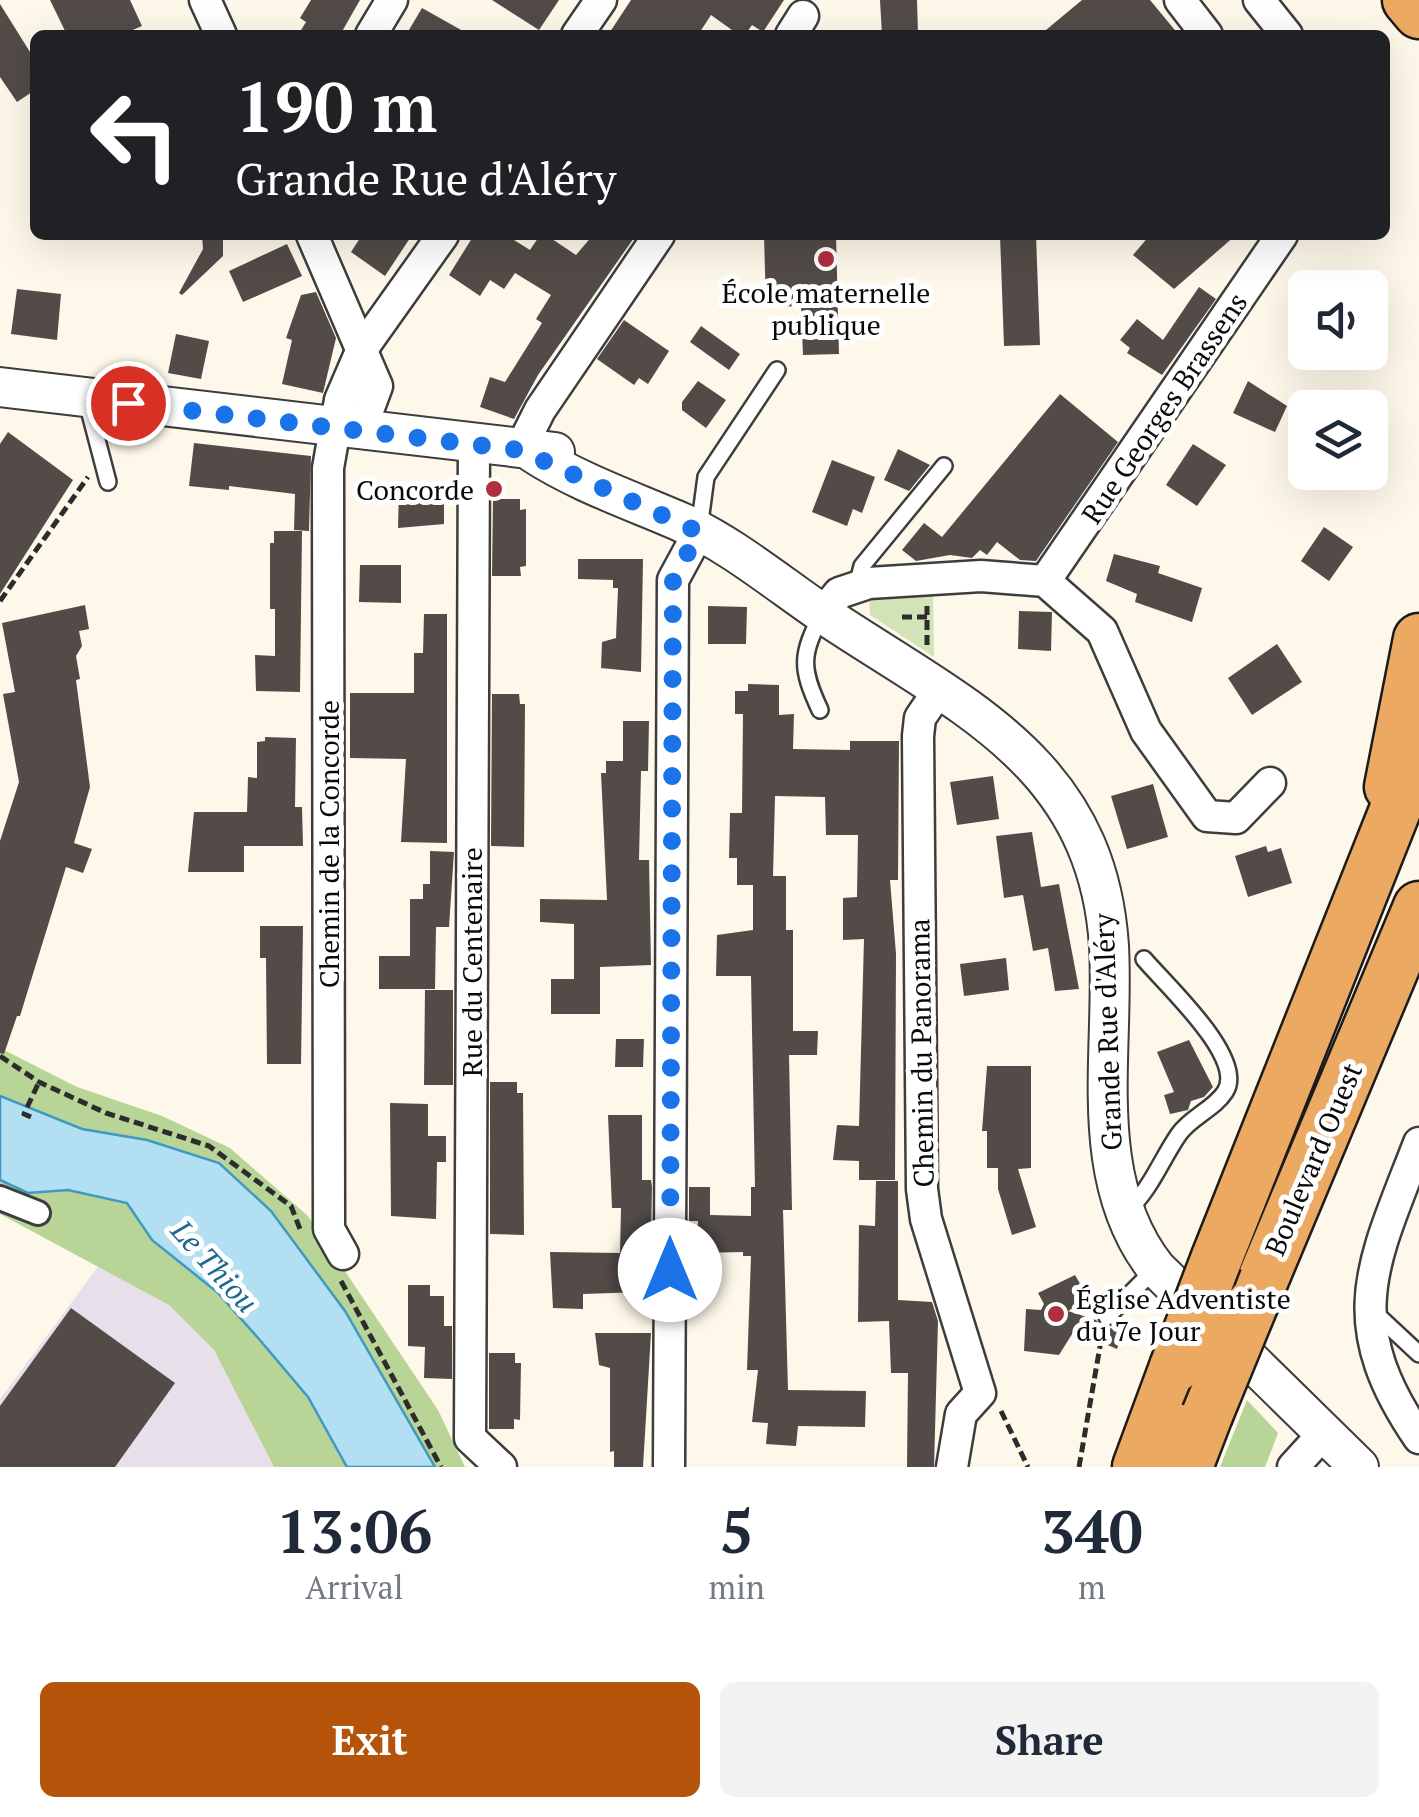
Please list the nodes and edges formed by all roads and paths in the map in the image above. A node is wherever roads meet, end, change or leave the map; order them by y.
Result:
1 (205, 0) edge
2 (392, 0) edge
3 (600, 0) edge
4 (1259, 0) edge
5 (1408, 0) edge
6 (1182, 1) edge
7 (1419, 13) edge
8 (219, 30) edge
9 (374, 30) edge
10 (580, 30) edge
11 (1203, 30) edge
12 (1283, 30) edge
13 (314, 240) edge
14 (439, 240) edge
15 (656, 240) edge
16 (1279, 240) edge
17 (362, 349) junction
18 (777, 370) dead end
19 (377, 386) junction
20 (0, 387) edge
21 (86, 398) junction
22 (347, 431) junction
23 (408, 437) junction
24 (474, 444) junction
25 (526, 451) junction
26 (102, 456) junction
27 (944, 466) dead end
28 (108, 482) dead end
29 (692, 528) junction
30 (928, 578) junction
31 (1046, 581) junction
32 (857, 586) junction
33 (0, 601) edge
34 (822, 614) junction
35 (902, 617) dead end
36 (927, 617) junction
37 (1419, 639) edge
38 (933, 686) junction
39 (820, 710) dead end
40 (1419, 750) edge
41 (1270, 783) dead end
42 (1376, 856) junction
43 (1419, 907) edge
44 (1144, 960) dead end
45 (0, 1056) edge
46 (40, 1082) junction
47 (24, 1114) dead end
48 (1419, 1142) edge
49 (0, 1198) edge
50 (38, 1213) dead end
51 (1125, 1214) junction
52 (295, 1216) dead end
53 (342, 1268) joint
54 (1156, 1268) junction
55 (1369, 1307) junction
56 (1107, 1317) joint
57 (1419, 1354) edge
58 (980, 1392) junction
59 (1324, 1432) junction
60 (1419, 1438) edge
61 (1140, 1454) edge
62 (441, 1467) edge
63 (501, 1467) edge
64 (669, 1467) edge
65 (952, 1467) edge
66 (1028, 1467) edge
67 (1079, 1467) edge
68 (1187, 1467) edge
69 (1294, 1467) edge
70 (1359, 1467) edge

1 - 8 street
2 - 9 street
3 - 10 street
4 - 12 street
5 - 7 highway
6 - 11 street
13 - 17 street
14 - 17 street
15 - 25 street
16 - 31 street, Rue Georges Brassens
17 - 19 street
17 - 22 street
18 - 29 lane
19 - 22 street
19 - 23 street
20 - 21 street, Grande Rue d'Aléry
21 - 22 street, Grande Rue d'Aléry
21 - 26 lane
22 - 23 street, Grande Rue d'Aléry
22 - 53 street, Chemin de la Concorde
23 - 24 street, Grande Rue d'Aléry
24 - 25 street, Grande Rue d'Aléry
24 - 63 street, Rue du Centenaire
25 - 29 street, Grande Rue d'Aléry
26 - 28 lane
26 - 33 path
27 - 32 lane
29 - 34 street, Grande Rue d'Aléry
29 - 64 street
30 - 31 street
30 - 32 street
30 - 36 path
31 - 41 street
32 - 34 street
34 - 38 street, Grande Rue d'Aléry
34 - 39 lane
35 - 36 path
36 - 38 path
37 - 42 highway
38 - 51 street, Grande Rue d'Aléry
38 - 58 street, Chemin du Panorama
40 - 42 highway
42 - 61 highway, bridge
43 - 68 highway, Boulevard Ouest, bridge
44 - 51 lane
45 - 46 path
46 - 47 path
46 - 52 path
48 - 55 street
49 - 50 street
51 - 54 street, Grande Rue d'Aléry
53 - 62 path
54 - 56 lane
54 - 59 street, Grande Rue d'Aléry
55 - 57 lane
55 - 60 street
56 - 67 path
58 - 65 street
58 - 66 path
59 - 69 street
59 - 70 street, Grande Rue d'Aléry

